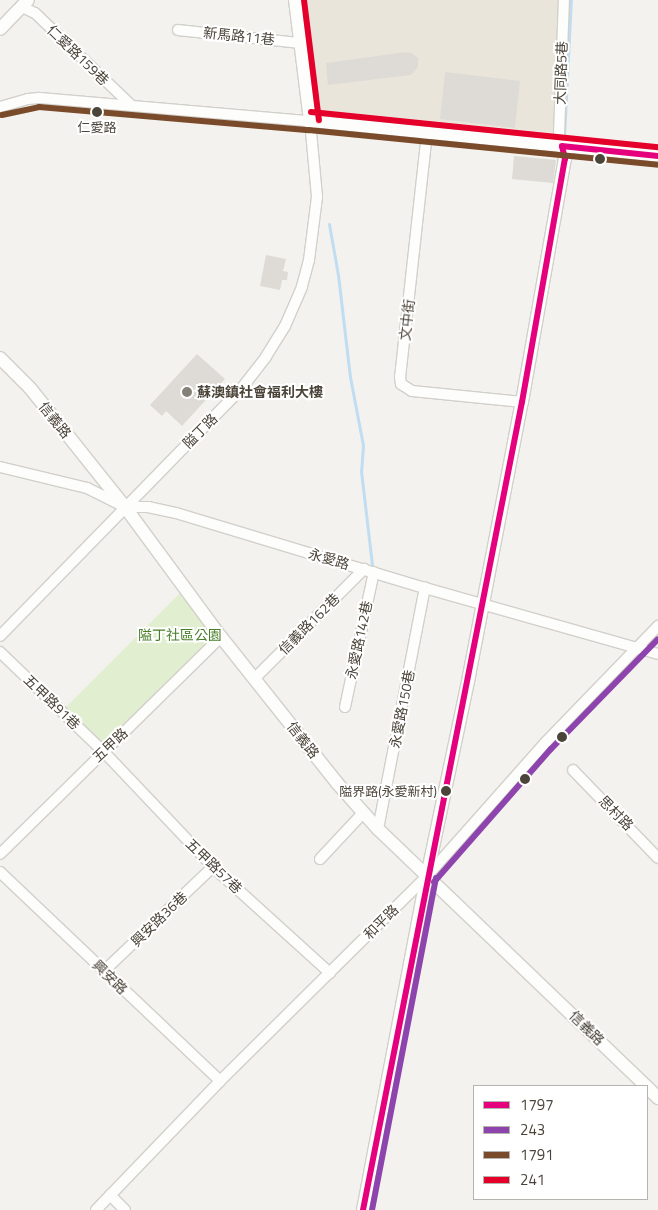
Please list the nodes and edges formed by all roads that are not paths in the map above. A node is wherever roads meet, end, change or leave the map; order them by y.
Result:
1 (295, 0) edge
2 (564, 0) edge
3 (25, 3) edge
4 (0, 29) edge
5 (178, 30) dead end
6 (300, 43) junction
7 (0, 106) edge
8 (132, 106) junction
9 (310, 122) junction
10 (427, 132) junction
11 (562, 146) junction
12 (658, 156) edge
13 (0, 358) edge
14 (522, 402) junction
15 (0, 468) edge
16 (125, 507) junction
17 (369, 570) junction
18 (425, 588) junction
19 (482, 604) junction
20 (658, 626) edge
21 (0, 636) edge
22 (221, 637) junction
23 (637, 648) junction
24 (0, 652) edge
25 (658, 654) edge
26 (254, 679) junction
27 (345, 707) dead end
28 (104, 752) junction
29 (573, 770) dead end
30 (363, 812) junction
31 (378, 829) junction
32 (0, 854) edge
33 (658, 858) edge
34 (320, 859) dead end
35 (213, 867) junction
36 (0, 872) edge
37 (427, 876) junction
38 (104, 972) junction
39 (330, 973) junction
40 (220, 1081) junction
41 (646, 1085) edge
42 (648, 1087) edge
43 (658, 1098) edge
44 (110, 1195) junction
45 (96, 1210) edge
46 (125, 1210) edge
47 (363, 1210) edge

1 - 6 street
2 - 11 street, 大同路5巷
3 - 4 street
3 - 8 street, 仁愛路159巷
5 - 6 street, 新馬路11巷
6 - 9 street
7 - 8 street
8 - 9 street
9 - 10 street
9 - 16 street, 隘丁路
10 - 11 street
10 - 14 street, 文中街
11 - 12 street
11 - 14 street
13 - 16 street, 信義路
14 - 19 street
15 - 16 street, 永愛路
16 - 17 street, 永愛路
16 - 21 street, 隘丁路
16 - 22 street, 信義路
17 - 18 street, 永愛路
17 - 26 street, 信義路162巷
17 - 27 street, 永愛路142巷
18 - 19 street, 永愛路
18 - 31 street, 永愛路150巷
19 - 23 street, 永愛路
19 - 37 street
20 - 23 street, 和平路
22 - 26 street, 信義路
22 - 28 street, 五甲路
23 - 25 street, 永愛路
23 - 37 street, 和平路
24 - 28 street, 五甲路91巷
26 - 30 street, 信義路
28 - 32 street, 五甲路
28 - 35 street, 五甲路57巷
29 - 33 street, 思村路
30 - 31 street, 信義路
30 - 34 street
31 - 37 street, 信義路
35 - 38 street, 興安路36巷
35 - 39 street, 五甲路57巷
36 - 38 street, 興安路
37 - 39 street, 和平路
37 - 41 street, 信義路
37 - 47 street
38 - 40 street, 興安路
39 - 40 street, 和平路
40 - 44 street, 和平路
42 - 43 street, 信義路
44 - 45 street, 和平路
44 - 46 street

